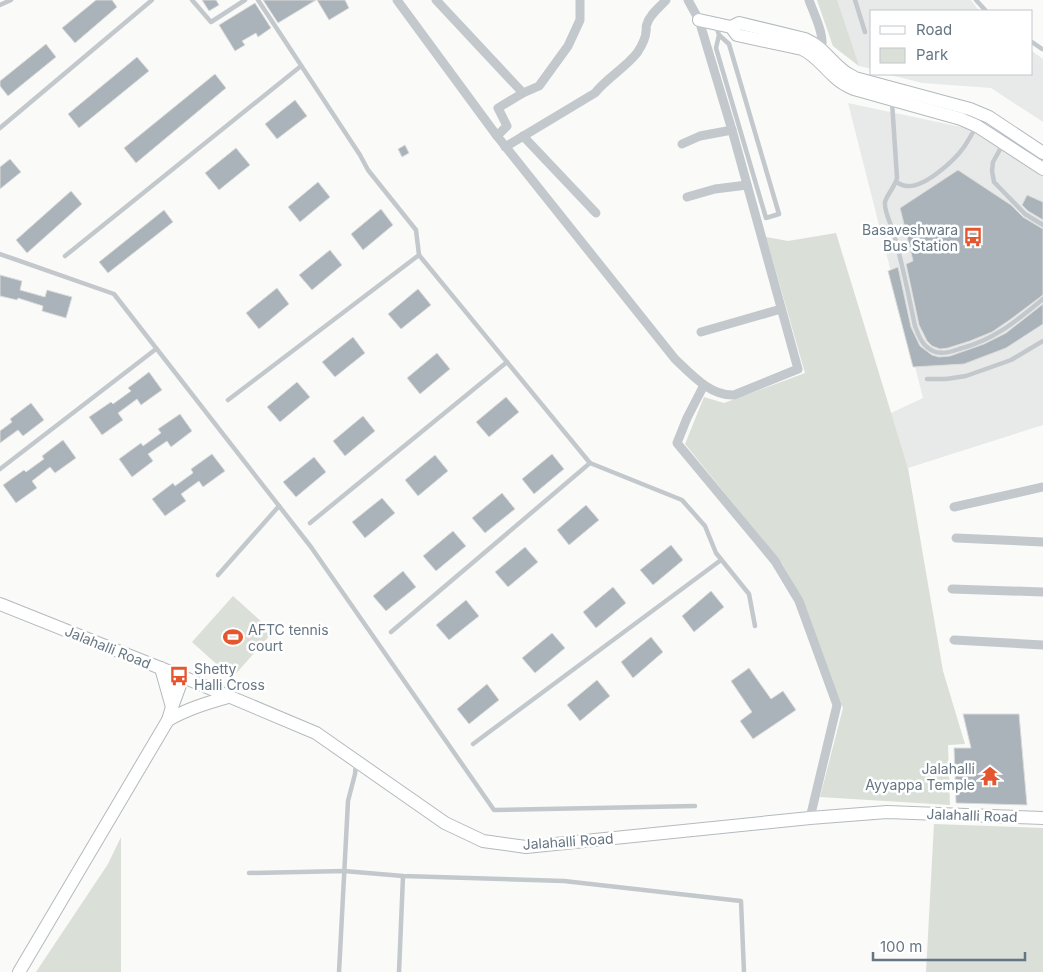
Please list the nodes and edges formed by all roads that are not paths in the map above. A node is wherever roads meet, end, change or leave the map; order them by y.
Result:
1 (11, 0) edge
2 (152, 0) edge
3 (192, 0) edge
4 (245, 0) edge
5 (258, 0) edge
6 (397, 0) edge
7 (436, 0) edge
8 (580, 0) edge
9 (666, 0) edge
10 (688, 0) edge
11 (809, 0) edge
12 (855, 0) edge
13 (976, 0) edge
14 (0, 5) edge
15 (985, 10) edge
16 (699, 20) junction
17 (718, 29) junction
18 (865, 32) dead end
19 (819, 53) junction
20 (300, 66) junction
21 (523, 93) junction
22 (892, 100) junction
23 (977, 126) junction
24 (0, 128) edge
25 (732, 130) junction
26 (497, 136) junction
27 (523, 136) junction
28 (1004, 143) junction
29 (682, 144) dead end
30 (506, 147) junction
31 (1043, 153) edge
32 (1043, 169) edge
33 (896, 182) junction
34 (747, 185) junction
35 (687, 197) dead end
36 (596, 213) dead end
37 (1043, 225) edge
38 (0, 254) edge
39 (419, 255) junction
40 (65, 256) dead end
41 (1043, 300) edge
42 (781, 309) junction
43 (701, 332) dead end
44 (1043, 341) edge
45 (156, 349) junction
46 (507, 362) junction
47 (927, 379) dead end
48 (704, 385) junction
49 (228, 400) dead end
50 (590, 463) junction
51 (0, 469) edge
52 (1043, 487) edge
53 (279, 506) junction
54 (954, 507) dead end
55 (310, 523) dead end
56 (956, 538) dead end
57 (1043, 542) edge
58 (721, 560) junction
59 (218, 575) dead end
60 (952, 590) dead end
61 (1043, 592) edge
62 (0, 604) edge
63 (755, 626) dead end
64 (391, 632) dead end
65 (954, 640) dead end
66 (1043, 645) edge
67 (160, 668) junction
68 (183, 677) junction
69 (228, 696) junction
70 (172, 707) junction
71 (168, 720) junction
72 (473, 744) dead end
73 (357, 762) junction
74 (695, 806) dead end
75 (810, 818) junction
76 (1043, 818) edge
77 (344, 871) junction
78 (249, 873) dead end
79 (403, 876) junction
80 (18, 972) edge
81 (339, 972) edge
82 (399, 972) edge
83 (744, 972) edge

1 - 14 lane
2 - 24 lane
3 - 4 lane
5 - 20 lane
6 - 26 street
7 - 21 street
8 - 21 street
9 - 27 street
10 - 16 street
11 - 19 street
12 - 18 lane
13 - 15 lane
16 - 17 main road
16 - 25 street
17 - 17 lane
17 - 19 main road
19 - 22 main road
19 - 31 main road
20 - 39 lane
20 - 40 lane
21 - 26 street
22 - 23 main road
22 - 33 lane
23 - 28 main road
23 - 33 lane
25 - 29 street
25 - 34 street
26 - 30 street
27 - 30 street
27 - 36 street
28 - 32 main road
28 - 37 lane
30 - 48 street
33 - 41 lane
34 - 35 street
34 - 42 street
38 - 45 lane
39 - 46 lane
39 - 49 lane
42 - 43 street
42 - 48 street
44 - 47 lane
45 - 51 lane
45 - 53 lane
46 - 50 lane
46 - 55 lane
48 - 75 street
50 - 58 lane
50 - 64 lane
52 - 54 street
53 - 59 lane
53 - 74 lane
56 - 57 street
58 - 63 lane
58 - 72 lane
60 - 61 street
62 - 67 main road, Jalahalli Road
65 - 66 street
67 - 68 main road, Jalahalli Road
67 - 70 main road
68 - 69 main road, Jalahalli Road
68 - 70 main road
69 - 71 main road
69 - 73 main road, Jalahalli Road
70 - 71 main road
71 - 80 main road
73 - 75 main road, Jalahalli Road
73 - 77 lane
75 - 76 main road, Jalahalli Road
77 - 78 lane
77 - 79 lane
77 - 81 lane
79 - 82 lane
79 - 83 lane

